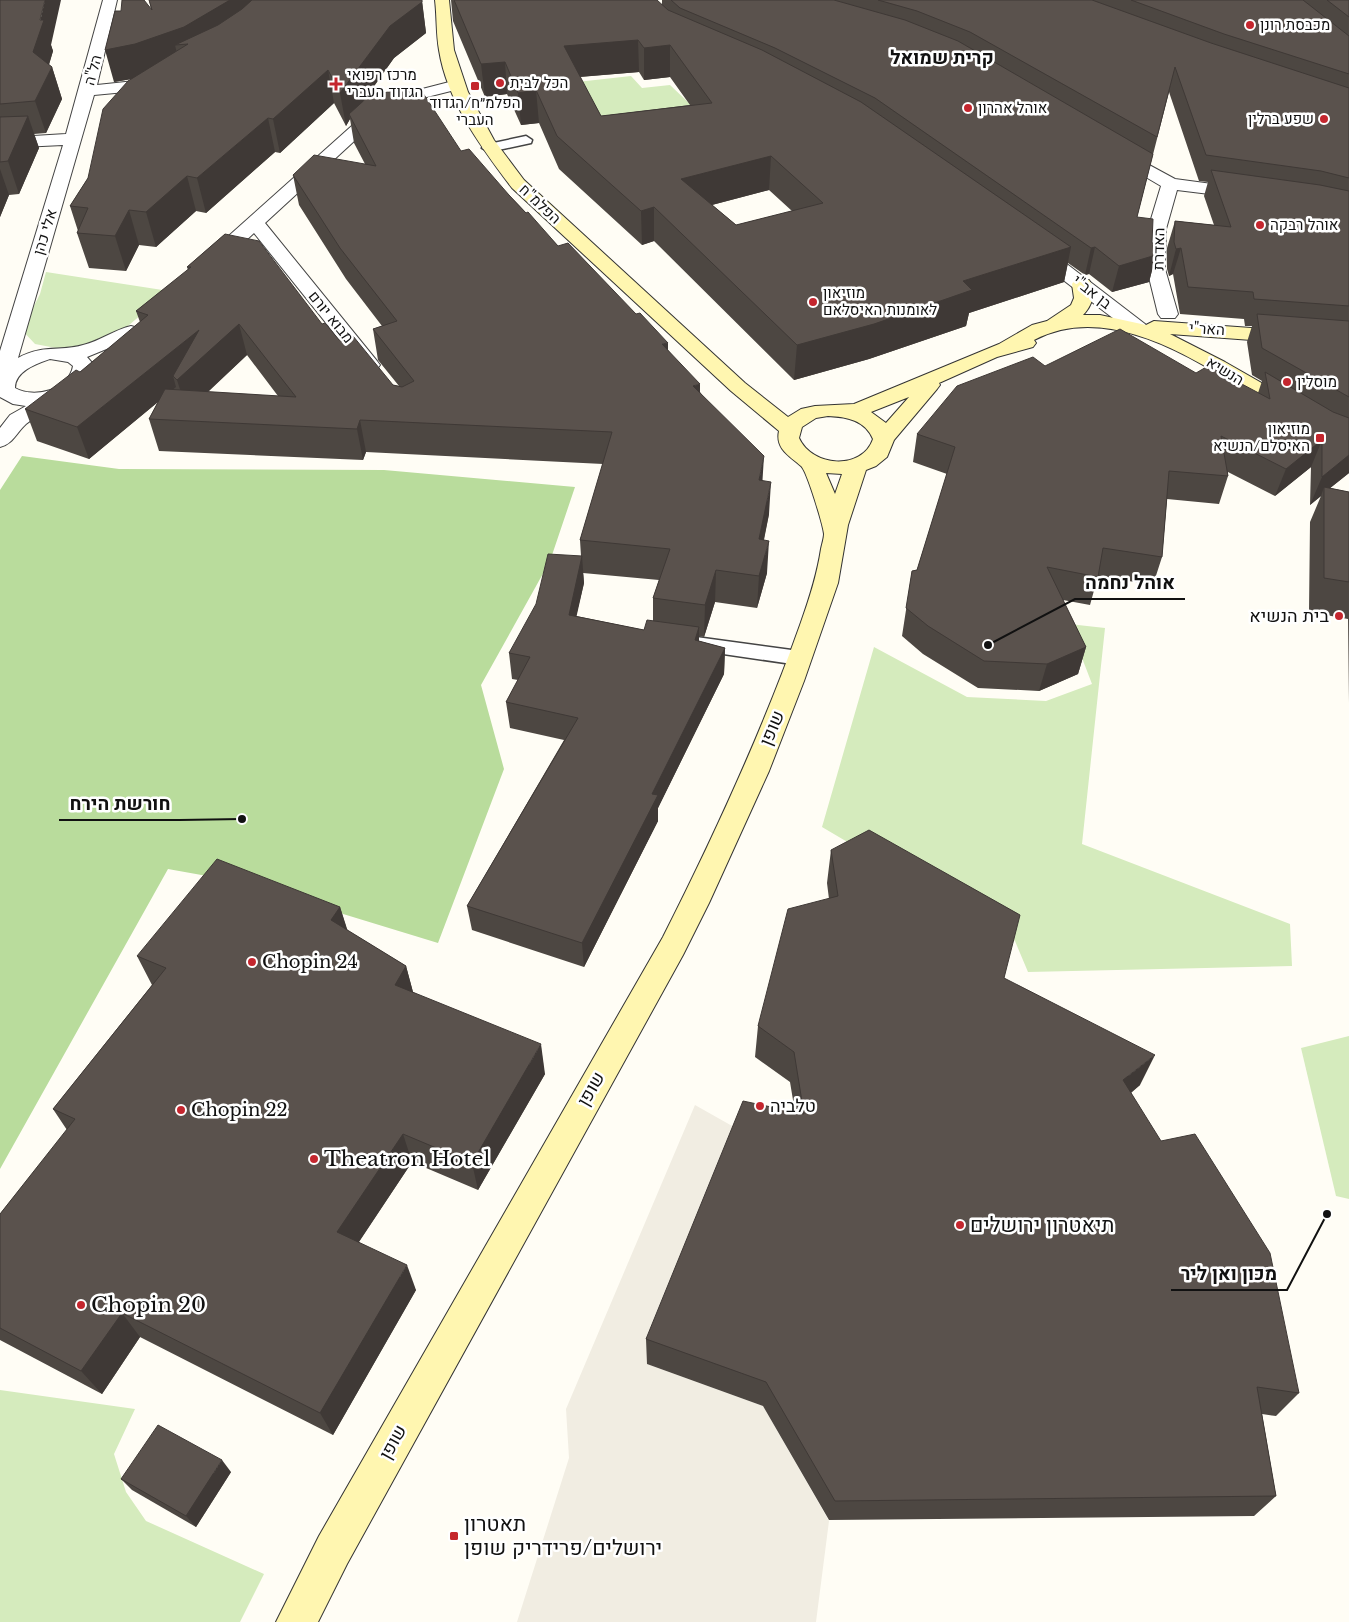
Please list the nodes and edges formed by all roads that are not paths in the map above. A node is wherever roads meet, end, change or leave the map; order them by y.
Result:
1 (110, 0) edge
2 (449, 4) edge
3 (167, 75) edge
4 (457, 85) junction
5 (87, 91) junction
6 (73, 139) junction
7 (526, 142) dead end
8 (0, 143) edge
9 (1105, 146) edge
10 (489, 148) junction
11 (1170, 184) junction
12 (1259, 196) edge
13 (255, 223) junction
14 (1019, 238) edge
15 (198, 275) edge
16 (1082, 284) junction
17 (1168, 314) dead end
18 (17, 324) junction
19 (1138, 328) junction
20 (1060, 330) junction
21 (1248, 332) junction
22 (1349, 341) edge
23 (1168, 349) junction
24 (61, 354) junction
25 (36, 356) junction
26 (712, 362) junction
27 (83, 376) junction
28 (938, 376) junction
29 (1238, 378) junction
30 (384, 382) edge
31 (2, 386) junction
32 (62, 394) junction
33 (814, 412) junction
34 (851, 412) junction
35 (1309, 421) junction
36 (790, 429) junction
37 (3, 436) edge
38 (884, 439) junction
39 (1349, 442) edge
40 (811, 462) junction
41 (857, 465) junction
42 (835, 535) junction
43 (676, 642) edge
44 (800, 658) junction
45 (296, 1622) edge

1 - 5 street, הל"ה
2 - 4 street, הפלמ"ח
3 - 5 street
4 - 10 street, הפלמ"ח
4 - 13 street
5 - 6 street, הל"ה
6 - 8 street
6 - 18 street, אלי כהן
7 - 10 lane
9 - 11 street
10 - 26 street, הפלמ"ח
11 - 12 street
11 - 17 street, האדרת
13 - 15 street
13 - 30 street, מבוא יורם
14 - 16 street, בן אב"י
16 - 19 street, בן אב"י
16 - 20 street
18 - 25 street
18 - 31 street, אלי כהן
19 - 20 street, האר"י
19 - 21 street, האר"י
19 - 23 street, הנשיא
19 - 29 street, הנשיא
20 - 23 street, הנשיא
20 - 28 street, הנשיא
21 - 22 street, האר"י
21 - 29 street
23 - 35 street, הנשיא
24 - 25 street
24 - 27 street
24 - 27 street
25 - 31 street
26 - 33 street, הפלמ"ח
26 - 36 street, הפלמ"ח
27 - 32 street
28 - 34 street, הנשיא
28 - 38 street, הנשיא
29 - 35 street, הנשיא
31 - 32 street
31 - 37 street
32 - 37 street
33 - 34 street
33 - 36 street
34 - 38 street
35 - 39 street, הנשיא
36 - 40 street
38 - 41 street
40 - 41 street
40 - 42 street, שופן
41 - 42 street, שופן
42 - 44 street, שופן
43 - 44 lane
44 - 45 street, שופן

